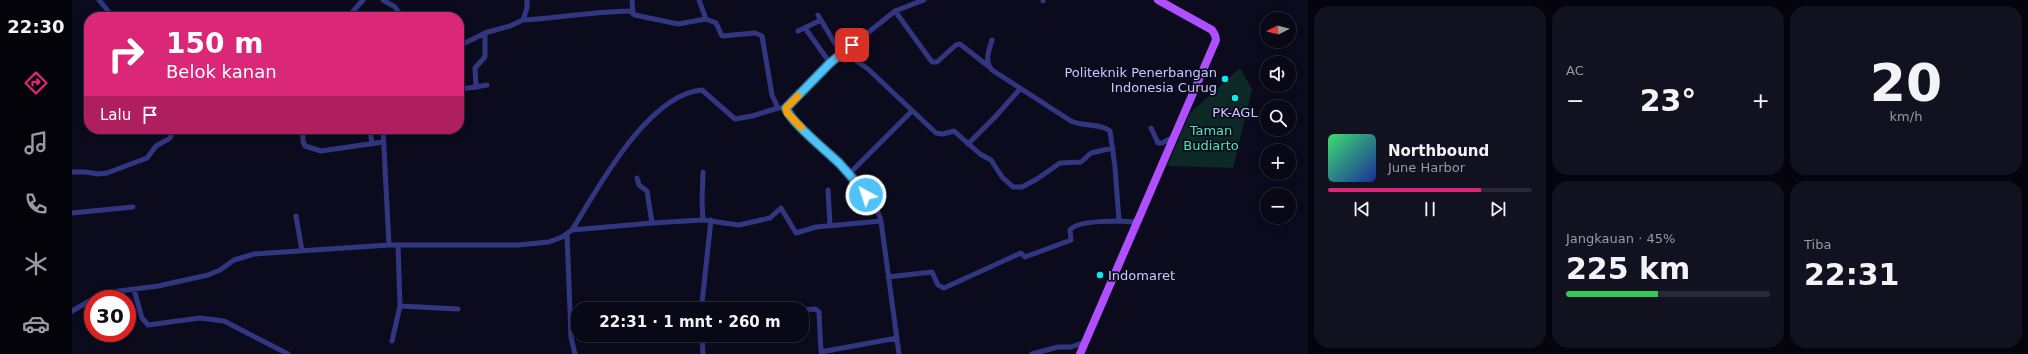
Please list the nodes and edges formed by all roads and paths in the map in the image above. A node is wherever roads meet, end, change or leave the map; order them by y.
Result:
1 (99, 0) edge
2 (363, 0) edge
3 (383, 0) edge
4 (527, 0) edge
5 (632, 0) edge
6 (699, 0) edge
7 (924, 0) edge
8 (1158, 0) edge
9 (633, 11) junction
10 (895, 11) junction
11 (109, 12) edge
12 (352, 12) edge
13 (398, 12) edge
14 (818, 15) dead end
15 (706, 19) junction
16 (523, 20) junction
17 (821, 20) junction
18 (805, 28) junction
19 (798, 31) dead end
20 (485, 33) junction
21 (992, 40) dead end
22 (464, 44) edge
23 (843, 52) junction
24 (830, 63) junction
25 (988, 66) junction
26 (487, 85) dead end
27 (476, 87) junction
28 (464, 88) edge
29 (1020, 89) junction
30 (778, 108) junction
31 (786, 108) junction
32 (912, 111) junction
33 (1151, 128) dead end
34 (172, 134) edge
35 (303, 134) edge
36 (371, 134) edge
37 (383, 134) edge
38 (1175, 137) junction
39 (383, 142) junction
40 (372, 144) junction
41 (968, 144) junction
42 (1113, 148) junction
43 (72, 172) edge
44 (703, 172) dead end
45 (849, 174) junction
46 (636, 178) dead end
47 (828, 190) dead end
48 (133, 207) dead end
49 (72, 213) edge
50 (296, 216) dead end
51 (703, 220) junction
52 (711, 220) junction
53 (1137, 220) junction
54 (881, 221) junction
55 (1119, 221) junction
56 (652, 223) junction
57 (830, 225) junction
58 (572, 230) junction
59 (567, 234) junction
60 (389, 245) junction
61 (398, 245) junction
62 (302, 251) junction
63 (888, 276) junction
64 (134, 290) edge
65 (136, 297) edge
66 (703, 302) edge
67 (84, 304) edge
68 (400, 306) junction
69 (458, 309) dead end
70 (809, 310) edge
71 (72, 311) edge
72 (897, 338) junction
73 (392, 340) dead end
74 (702, 342) edge
75 (1085, 342) junction
76 (821, 353) edge
77 (288, 354) edge
78 (575, 354) edge
79 (703, 354) edge
80 (899, 354) edge
81 (1032, 354) edge
82 (1080, 354) edge

1 - 11 street
2 - 12 street
3 - 13 street
4 - 16 street
5 - 9 street
6 - 15 street
7 - 10 street
8 - 38 main road
9 - 15 street
9 - 16 street
10 - 23 street
10 - 25 street
14 - 17 street
15 - 30 street
16 - 20 street
17 - 18 street
17 - 23 street
18 - 19 street
18 - 24 street
20 - 22 street
20 - 27 street
21 - 25 street
23 - 24 street
23 - 32 street
24 - 31 street
25 - 29 street
26 - 27 street
27 - 28 street
29 - 41 street
29 - 42 street
30 - 31 street
30 - 58 street
31 - 45 street
32 - 41 street
32 - 45 street
33 - 38 street
34 - 43 street
35 - 40 street
36 - 40 street
37 - 39 street
38 - 53 main road
39 - 40 street
39 - 60 street
41 - 42 street
42 - 55 street
44 - 51 street
45 - 54 street
46 - 56 street
47 - 57 street
48 - 49 street
50 - 62 street
51 - 52 street
51 - 56 street
52 - 57 street
52 - 66 street
53 - 55 street
53 - 75 main road
54 - 57 street
54 - 63 street
55 - 63 street
56 - 58 street
58 - 59 street
59 - 61 street
59 - 78 street
60 - 61 street
60 - 62 street
61 - 68 street
62 - 64 street
63 - 72 street
65 - 77 street
67 - 71 street
68 - 69 street
68 - 73 street
70 - 76 street
72 - 76 street
72 - 80 street
74 - 79 street
75 - 81 street
75 - 82 main road

